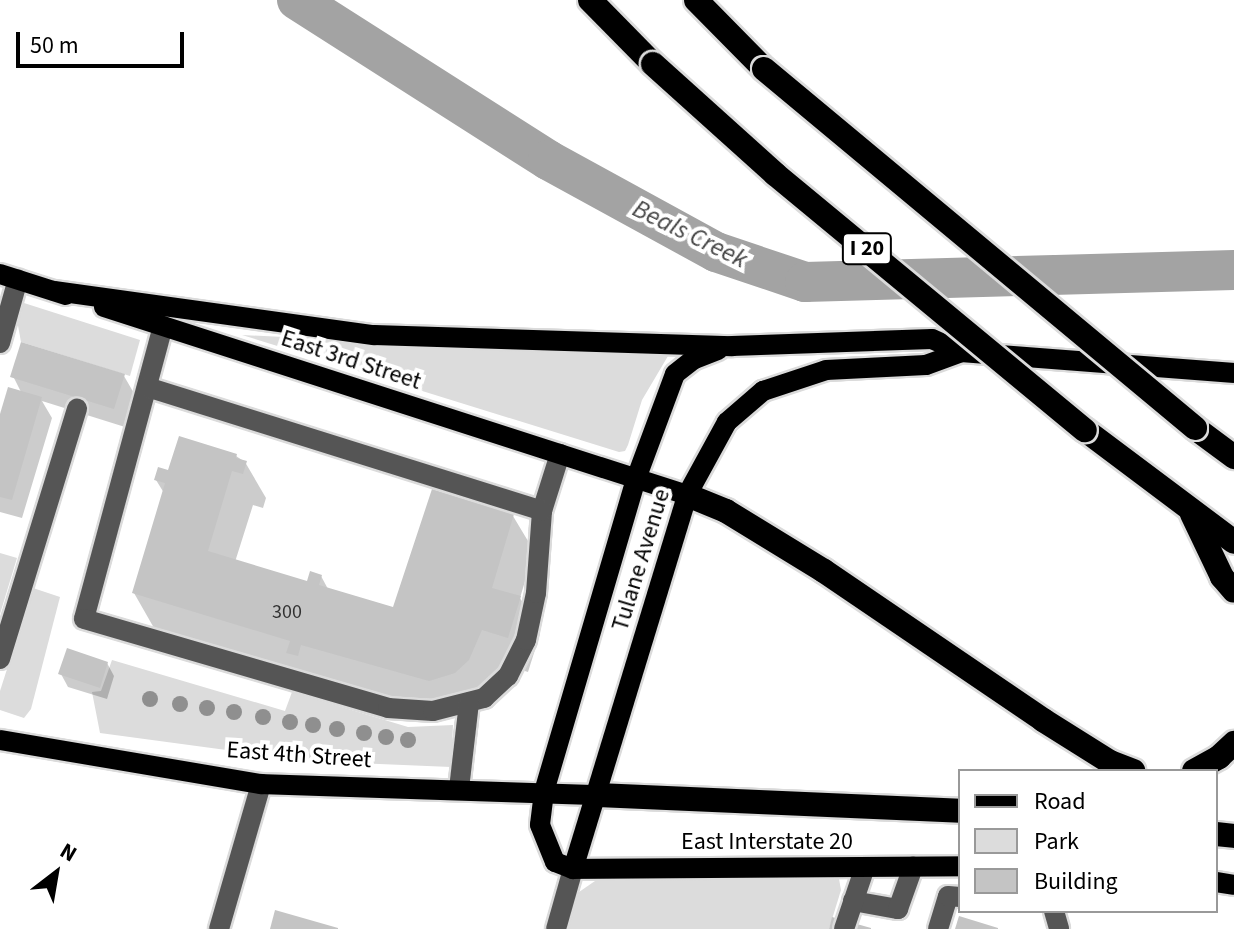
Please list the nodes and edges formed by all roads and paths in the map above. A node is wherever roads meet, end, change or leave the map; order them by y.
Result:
1 (590, 0) edge
2 (696, 0) edge
3 (9, 277) edge
4 (55, 291) junction
5 (163, 326) junction
6 (0, 343) edge
7 (732, 346) junction
8 (961, 352) junction
9 (1234, 373) edge
10 (147, 387) junction
11 (77, 409) dead end
12 (560, 454) junction
13 (1234, 457) edge
14 (636, 479) junction
15 (687, 495) junction
16 (542, 511) junction
17 (1191, 512) junction
18 (1234, 542) edge
19 (1234, 591) edge
20 (0, 659) edge
21 (469, 703) junction
22 (0, 740) edge
23 (1234, 743) edge
24 (1128, 769) edge
25 (1197, 769) edge
26 (261, 784) junction
27 (459, 789) junction
28 (544, 792) junction
29 (598, 795) junction
30 (958, 811) edge
31 (958, 866) edge
32 (865, 867) junction
33 (913, 867) junction
34 (573, 869) junction
35 (958, 897) edge
36 (853, 901) junction
37 (219, 929) edge
38 (556, 929) edge
39 (844, 929) edge
40 (938, 929) edge

1 - 17 highway, I 20, bridge
2 - 13 highway, bridge
3 - 4 main road, East 3rd Street
3 - 6 street
4 - 5 main road, East 3rd Street
4 - 7 main road
5 - 10 street
5 - 12 main road, East 3rd Street
7 - 8 main road
7 - 14 main road, Tulane Avenue
8 - 9 main road
8 - 15 main road, Tulane Avenue
10 - 16 street
10 - 21 street
11 - 20 street
12 - 14 main road, East 3rd Street
12 - 16 street
14 - 15 main road, East 3rd Street
14 - 28 main road, Tulane Avenue
15 - 24 highway
15 - 29 main road, Tulane Avenue
16 - 21 street
17 - 18 highway, I 20
17 - 19 highway
21 - 27 street
22 - 26 main road, East 4th Street
23 - 25 highway
26 - 27 main road, East 4th Street
26 - 37 street
27 - 28 main road, East 4th Street
28 - 29 main road, East 4th Street
28 - 34 main road, Tulane Avenue
29 - 30 highway
29 - 34 main road, Tulane Avenue
31 - 33 main road, East Interstate 20
32 - 33 main road, East Interstate 20
32 - 34 main road, East Interstate 20
32 - 36 street
33 - 36 street
34 - 38 street, Tulane Avenue
35 - 40 street
36 - 39 street

